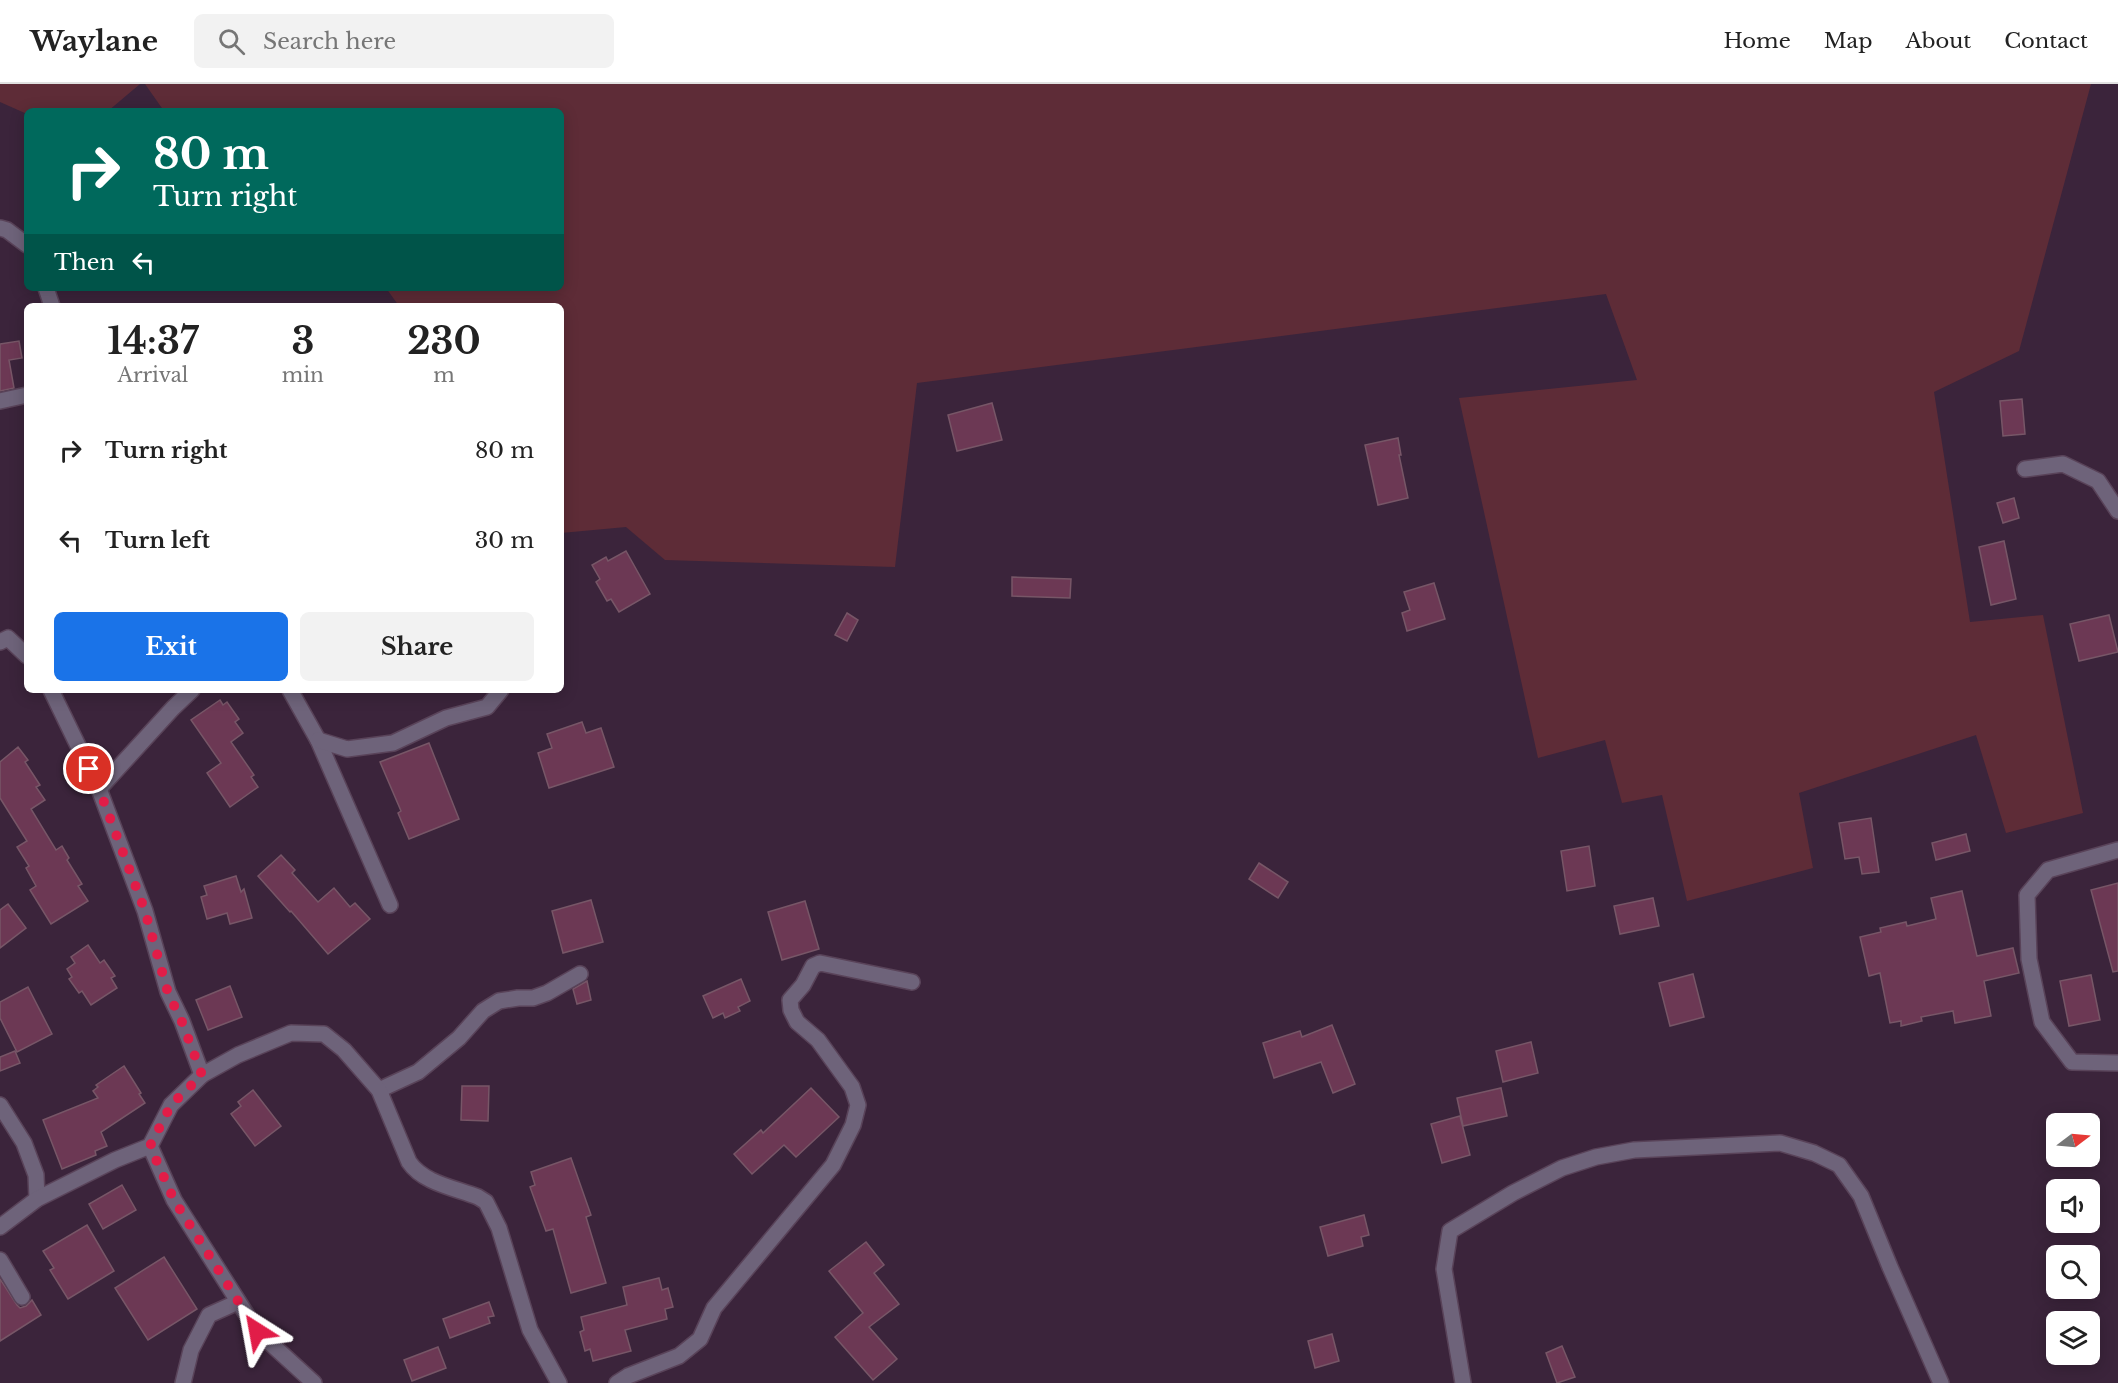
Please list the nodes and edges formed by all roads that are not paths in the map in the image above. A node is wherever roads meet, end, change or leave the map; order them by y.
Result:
1 (0, 228) edge
2 (24, 243) edge
3 (24, 396) edge
4 (0, 401) edge
5 (2025, 469) dead end
6 (2118, 511) edge
7 (0, 642) edge
8 (24, 653) edge
9 (52, 693) edge
10 (189, 693) edge
11 (292, 693) edge
12 (499, 693) edge
13 (318, 740) junction
14 (99, 789) junction
15 (2118, 850) edge
16 (390, 904) dead end
17 (580, 974) dead end
18 (912, 982) dead end
19 (2118, 1063) edge
20 (202, 1075) junction
21 (379, 1090) junction
22 (0, 1105) edge
23 (150, 1146) junction
24 (38, 1199) junction
25 (0, 1227) edge
26 (0, 1260) edge
27 (22, 1297) dead end
28 (238, 1302) junction
29 (183, 1383) edge
30 (314, 1383) edge
31 (559, 1383) edge
32 (617, 1383) edge
33 (1463, 1383) edge
34 (1941, 1383) edge

1 - 2 street
3 - 4 street
5 - 6 street
7 - 8 street
9 - 14 street
10 - 14 street
11 - 13 street
12 - 13 street
13 - 16 street
14 - 20 street
15 - 19 street
17 - 21 street
18 - 32 street
20 - 21 street
20 - 23 street
21 - 31 street
22 - 24 street
23 - 24 street
23 - 28 street
24 - 25 street
26 - 27 street
28 - 29 street
28 - 30 street
33 - 34 street

